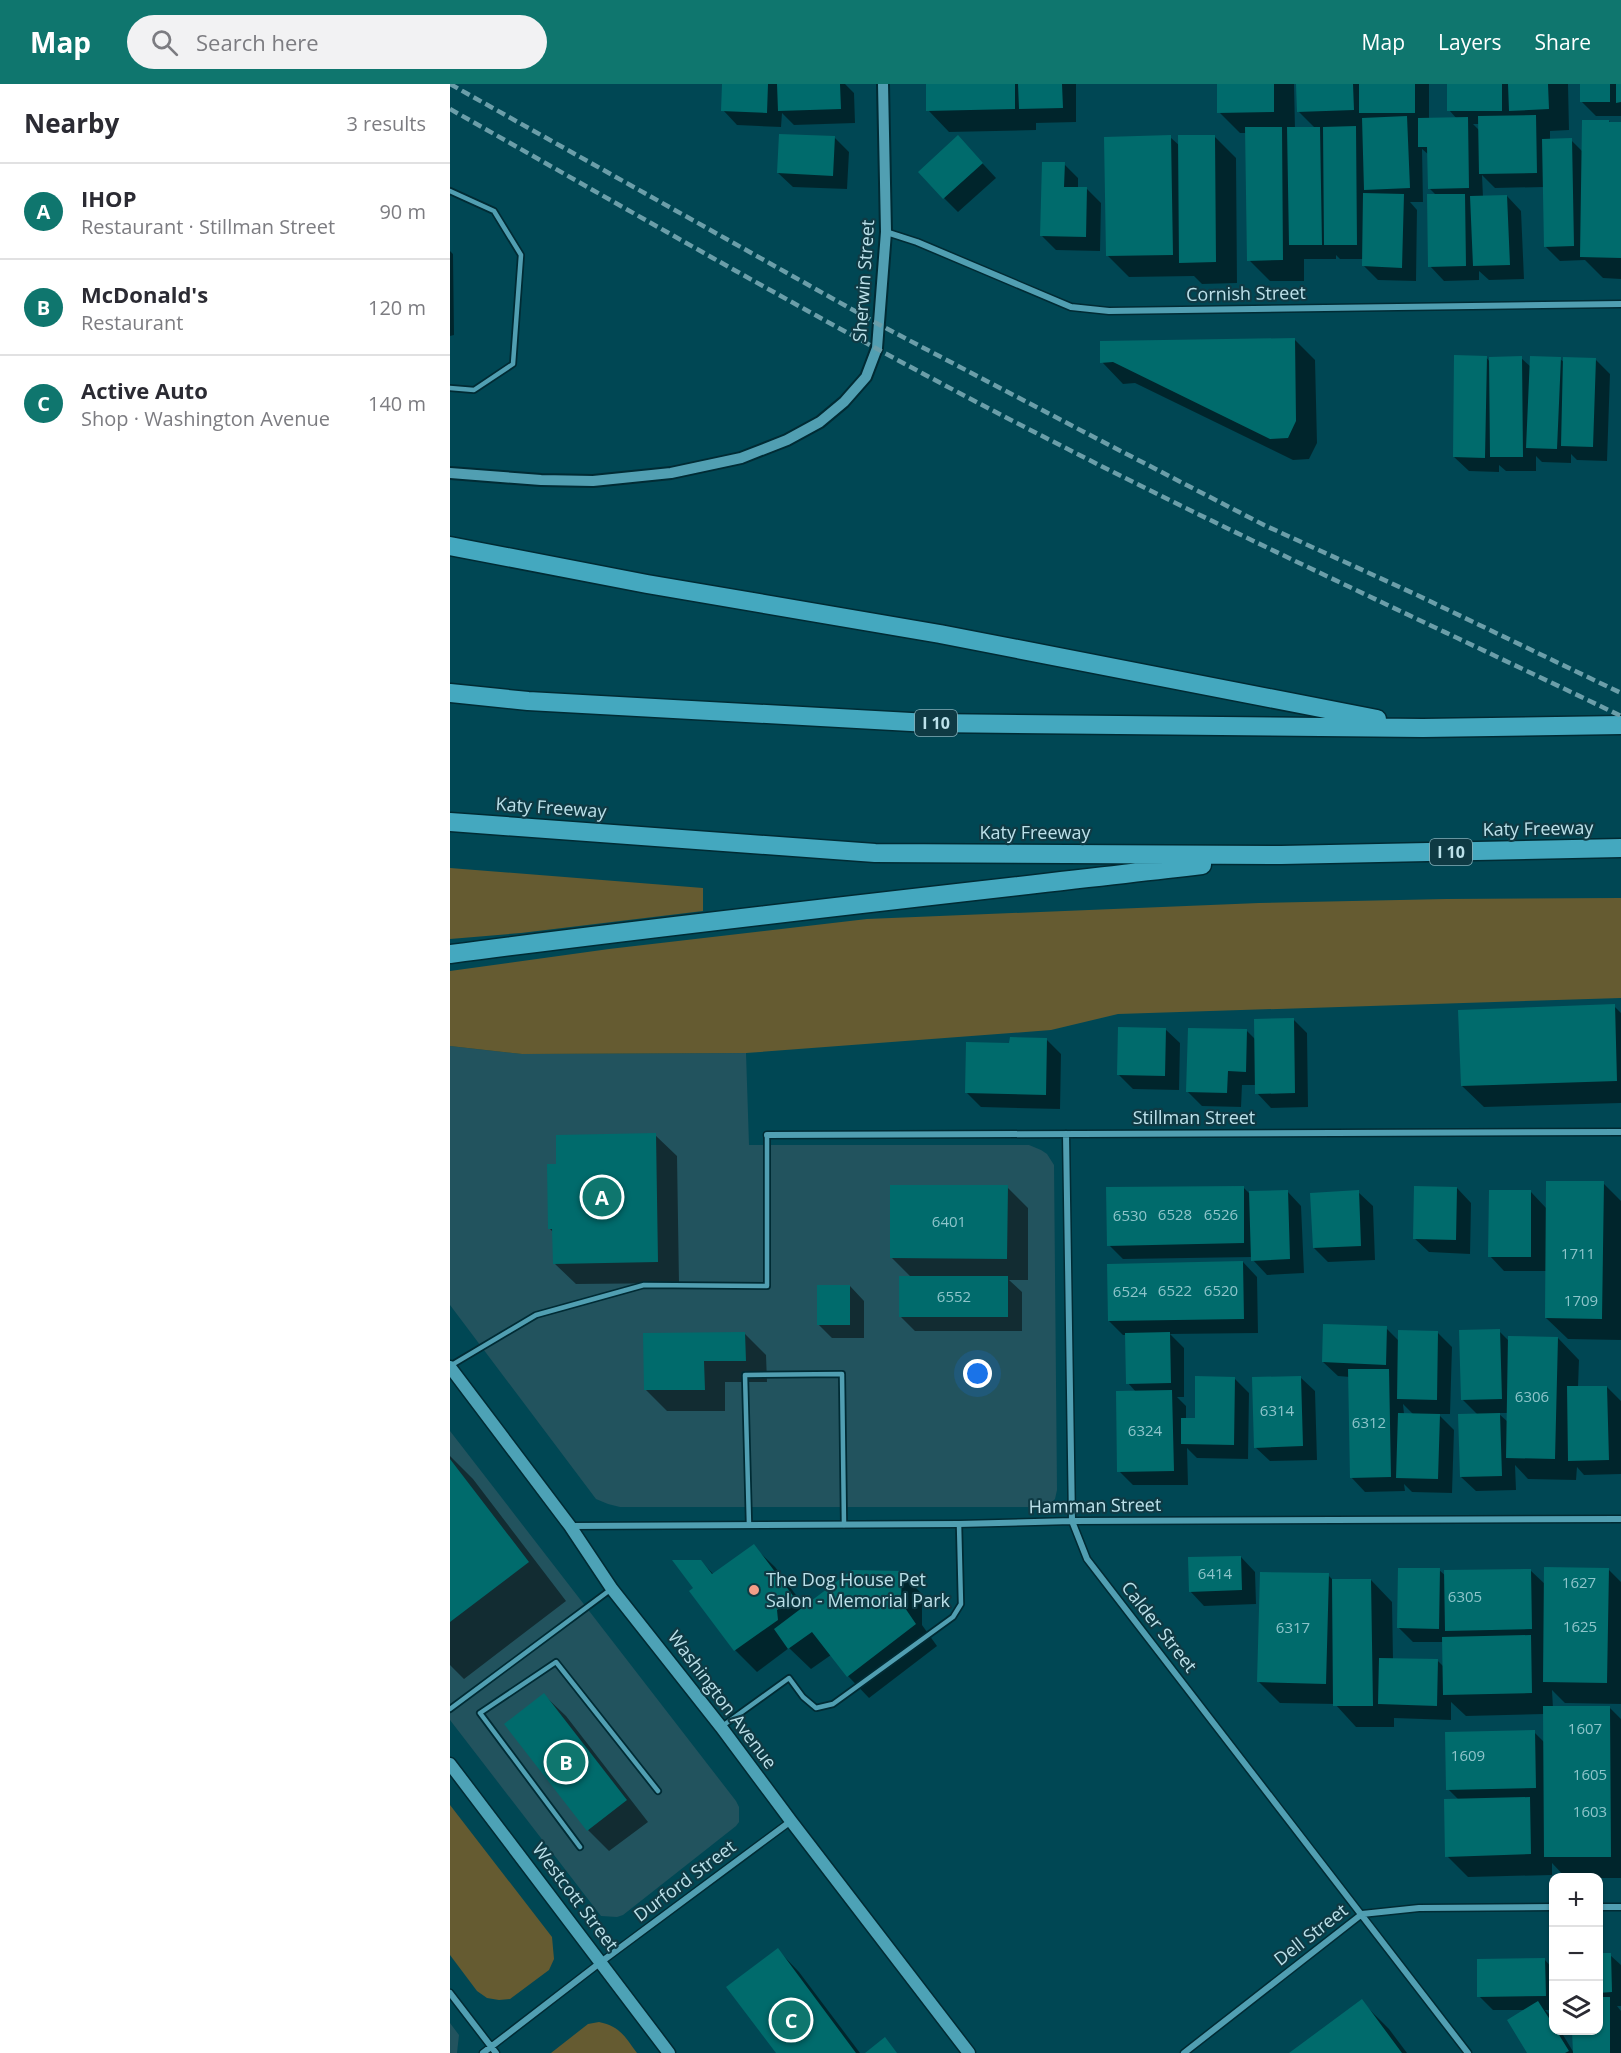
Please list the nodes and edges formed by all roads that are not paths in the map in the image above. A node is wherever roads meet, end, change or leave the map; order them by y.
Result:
1 (883, 84) edge
2 (450, 191) edge
3 (886, 232) junction
4 (1621, 304) edge
5 (450, 388) edge
6 (450, 473) edge
7 (450, 546) edge
8 (450, 693) edge
9 (1621, 725) edge
10 (1423, 728) junction
11 (450, 822) edge
12 (1621, 848) edge
13 (1281, 855) junction
14 (450, 954) edge
15 (1621, 1132) edge
16 (1066, 1134) junction
17 (767, 1135) joint
18 (450, 1367) edge
19 (1621, 1519) edge
20 (1072, 1521) junction
21 (959, 1524) junction
22 (748, 1525) junction
23 (844, 1525) junction
24 (570, 1526) junction
25 (612, 1589) junction
26 (450, 1709) edge
27 (721, 1727) junction
28 (450, 1764) edge
29 (658, 1791) dead end
30 (791, 1821) junction
31 (580, 1846) dead end
32 (1549, 1907) edge
33 (1603, 1907) edge
34 (1621, 1907) edge
35 (1362, 1914) junction
36 (601, 1962) junction
37 (450, 1993) edge
38 (494, 2050) edge
39 (483, 2053) edge
40 (669, 2053) edge
41 (969, 2053) edge
42 (1184, 2053) edge
43 (1468, 2053) edge

1 - 3 street, Sherwin Street
2 - 5 lane
3 - 4 street, Cornish Street
3 - 6 street, Sherwin Street
7 - 10 highway
8 - 10 highway, I 10
9 - 10 highway, I 10
11 - 13 highway, Katy Freeway / I 10
12 - 13 highway, Katy Freeway / I 10
13 - 14 highway
15 - 16 street, Stillman Street
16 - 17 street, Stillman Street
16 - 20 street, Calder Street
17 - 18 lane
18 - 24 main road, Washington Avenue
19 - 20 street, Hamman Street
20 - 21 street, Hamman Street
20 - 35 street, Calder Street
21 - 23 street, Hamman Street
21 - 27 lane
22 - 23 street, Hamman Street
22 - 23 lane
22 - 24 street, Hamman Street
24 - 25 main road, Washington Avenue
25 - 26 lane
25 - 27 main road, Washington Avenue
27 - 30 main road, Washington Avenue
28 - 36 main road, Westcott Street
29 - 31 lane
30 - 36 street, Durford Street
30 - 41 main road, Washington Avenue
32 - 35 street, Dell Street
33 - 34 street
35 - 42 street, Dell Street
35 - 43 street, Calder Street
36 - 38 street, Durford Street
36 - 40 main road, Westcott Street
37 - 38 street
38 - 39 street, Durford Street

